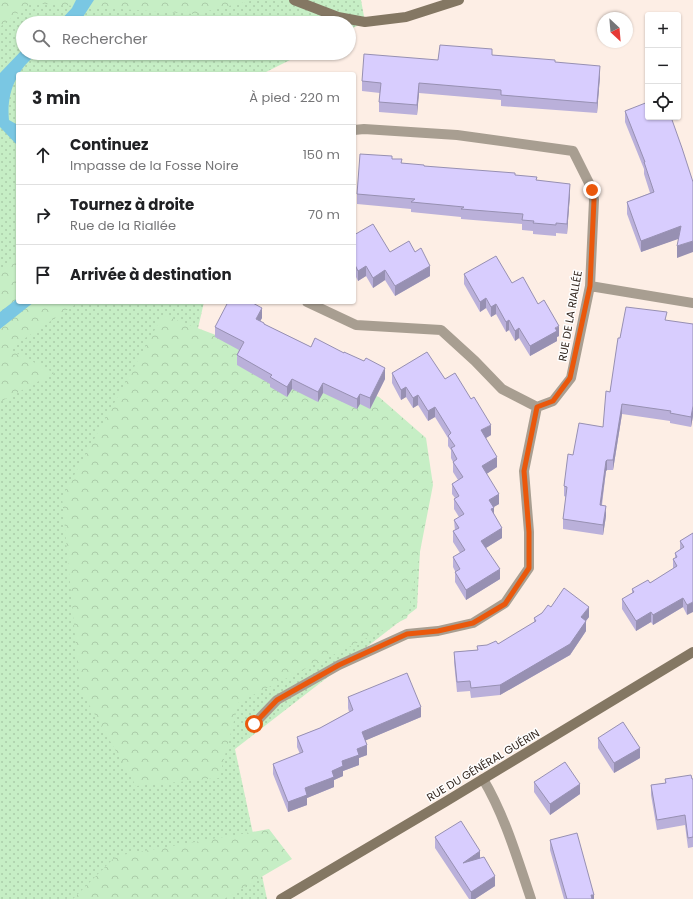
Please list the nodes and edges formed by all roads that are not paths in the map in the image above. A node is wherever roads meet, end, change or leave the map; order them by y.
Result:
1 (294, 0) edge
2 (459, 0) edge
3 (335, 16) edge
4 (356, 20) edge
5 (356, 130) edge
6 (590, 286) junction
7 (693, 303) edge
8 (312, 304) edge
9 (537, 407) junction
10 (693, 652) edge
11 (254, 724) dead end
12 (483, 779) junction
13 (283, 898) edge
14 (531, 899) edge

1 - 3 main road
2 - 4 main road
5 - 6 street, RUE DE LA RIALLÉE
6 - 7 street
6 - 9 street, RUE DE LA RIALLÉE
8 - 9 street
9 - 11 street
10 - 12 main road, RUE DU GÉNÉRAL GUÉRIN
12 - 13 main road, RUE DU GÉNÉRAL GUÉRIN
12 - 14 street

